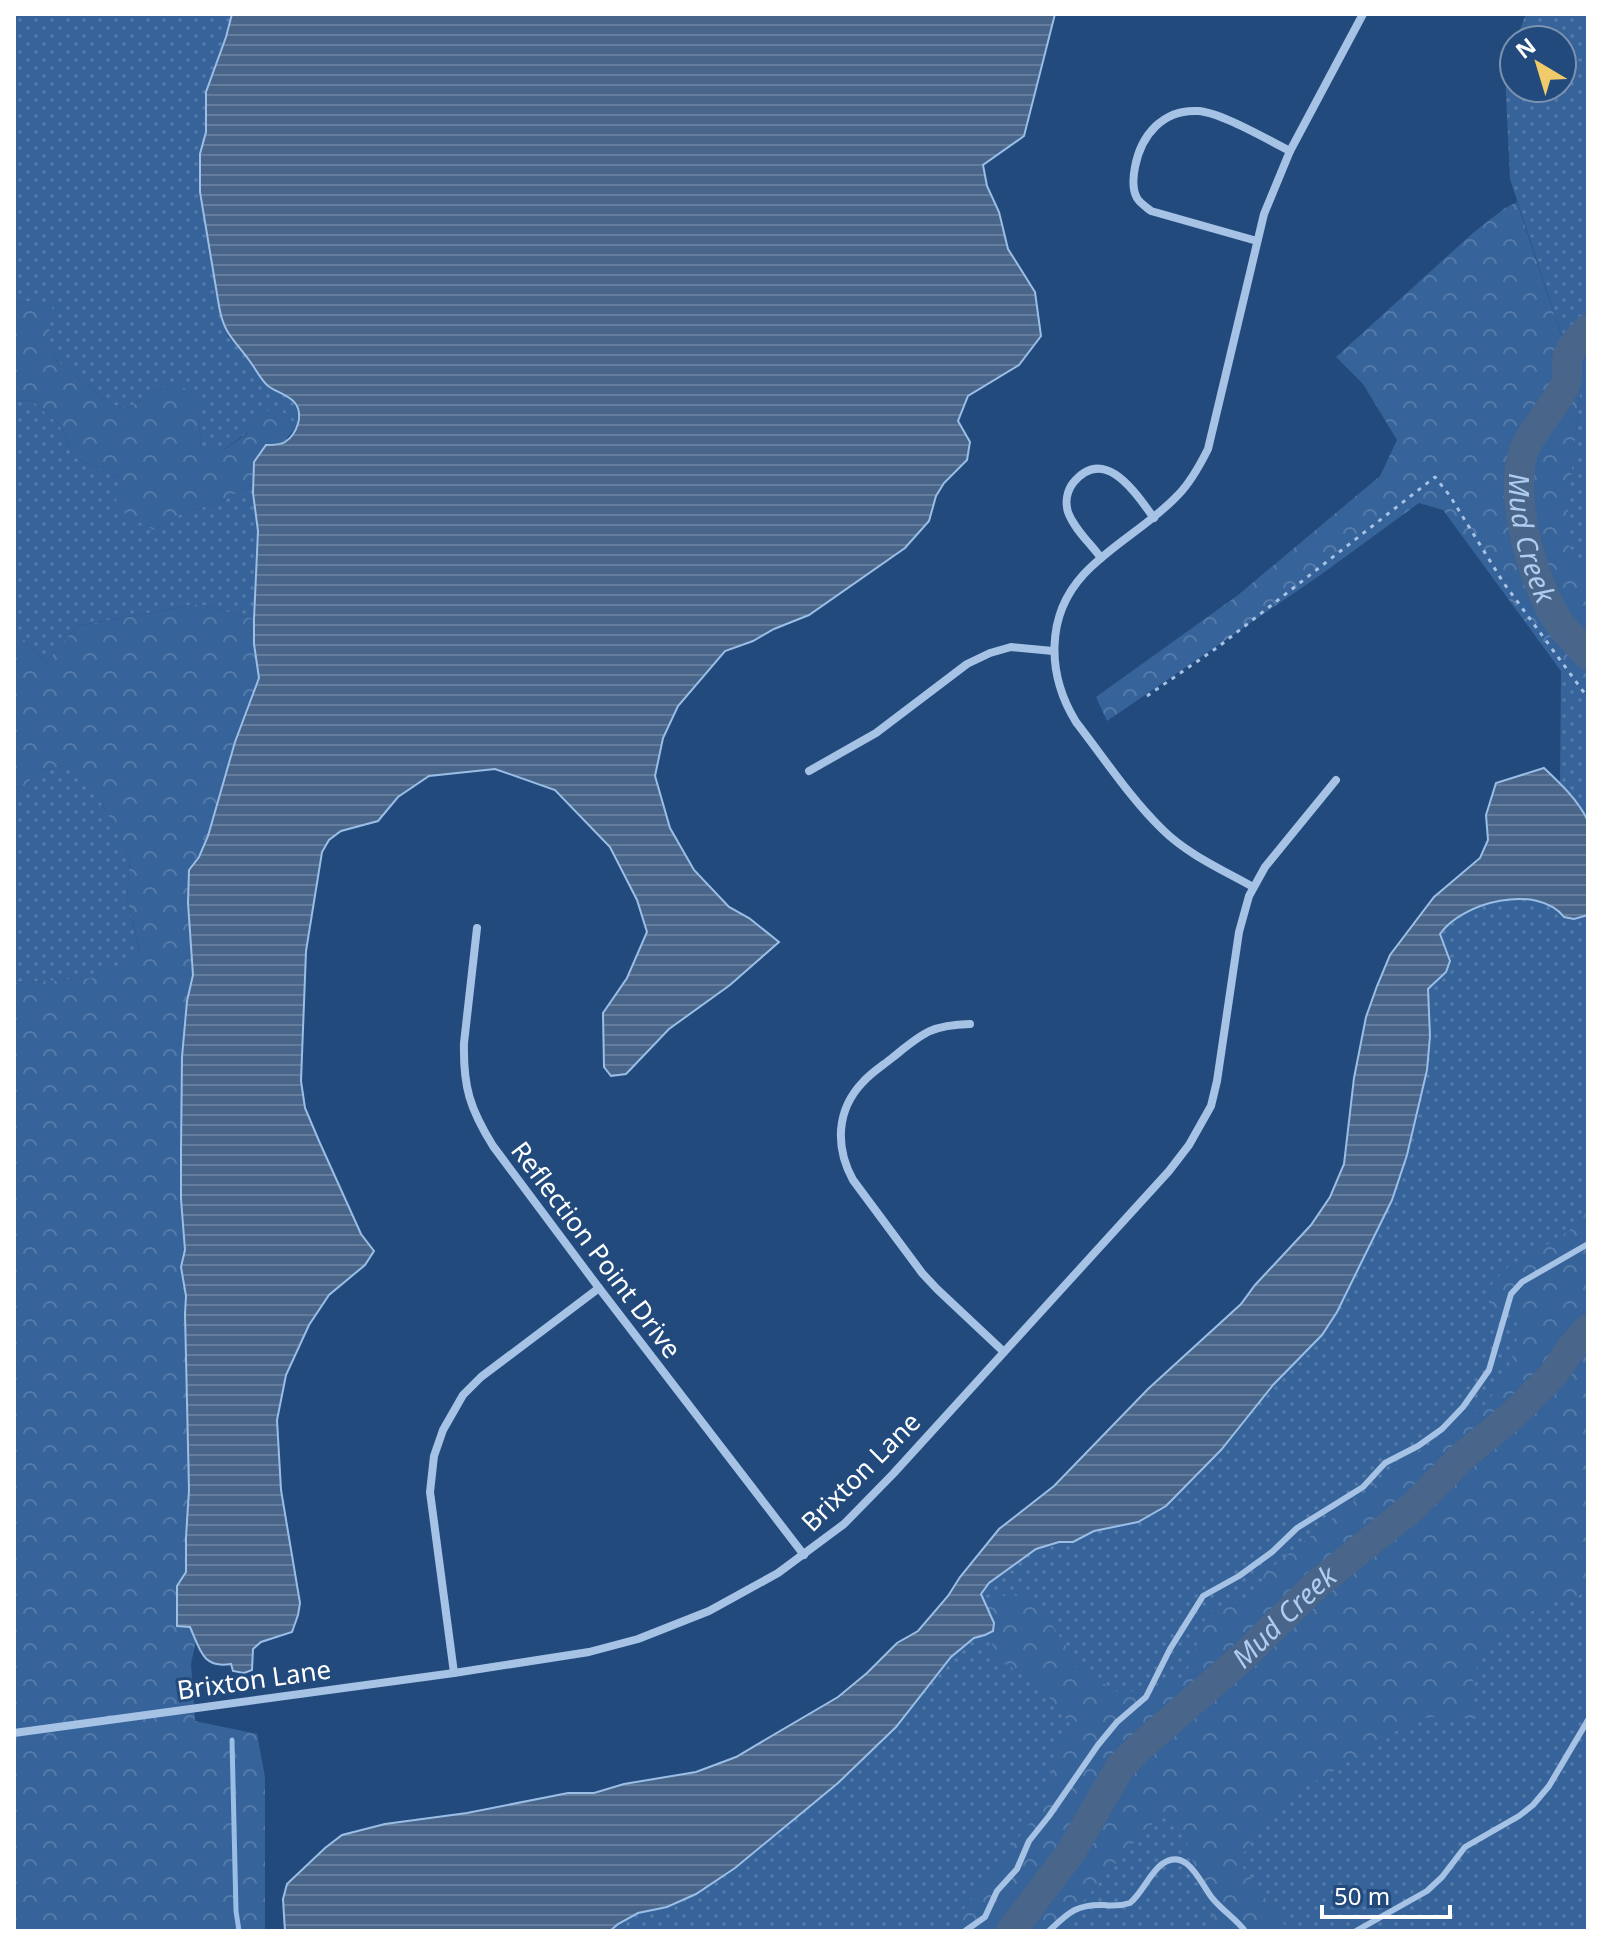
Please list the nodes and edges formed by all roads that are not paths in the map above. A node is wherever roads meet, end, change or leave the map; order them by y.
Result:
1 (1363, 14) edge
2 (1290, 151) junction
3 (1257, 241) junction
4 (1154, 518) junction
5 (1101, 558) junction
6 (1053, 651) junction
7 (809, 771) dead end
8 (1336, 780) dead end
9 (1253, 887) junction
10 (477, 928) dead end
11 (970, 1024) dead end
12 (1588, 1244) edge
13 (599, 1288) junction
14 (1004, 1352) junction
15 (804, 1555) junction
16 (454, 1673) junction
17 (1588, 1720) edge
18 (14, 1733) edge
19 (965, 1931) edge
20 (1049, 1931) edge
21 (1245, 1931) edge
22 (1356, 1931) edge

1 - 2 street
2 - 3 street
2 - 3 street
3 - 4 street
4 - 5 street
4 - 5 street
5 - 6 street
6 - 7 street
6 - 9 street
8 - 9 street, Brixton Lane
9 - 14 street, Brixton Lane
10 - 13 street, Reflection Point Drive
11 - 14 street
12 - 19 lane
13 - 15 street, Reflection Point Drive
13 - 16 street
14 - 15 street, Brixton Lane
15 - 16 street, Brixton Lane
16 - 18 street, Brixton Lane
17 - 22 lane
20 - 21 lane

